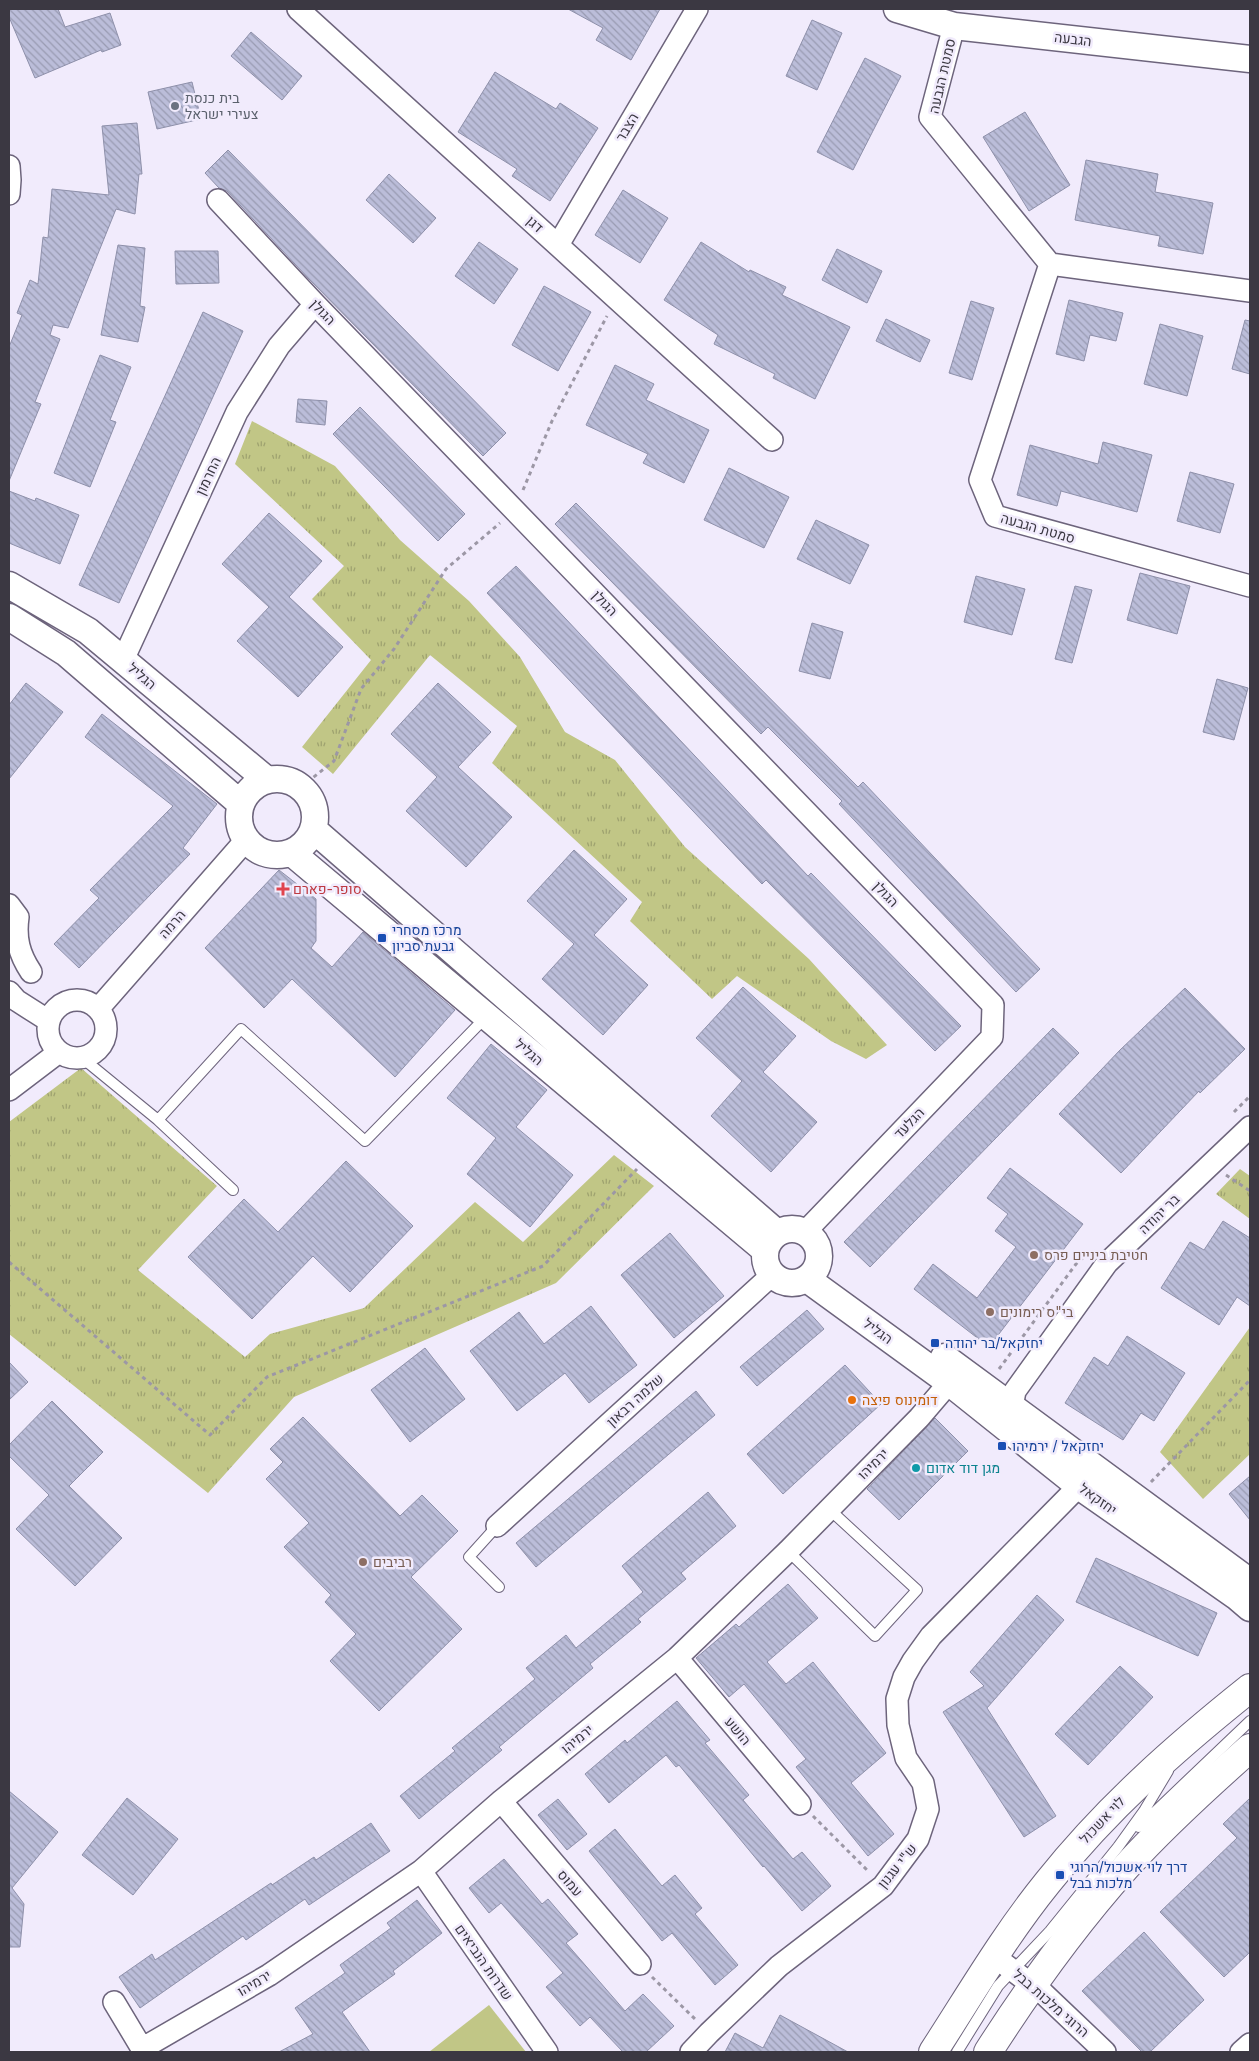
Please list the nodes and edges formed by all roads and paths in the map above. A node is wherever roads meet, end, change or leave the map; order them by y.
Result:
1 (298, 9) edge
2 (697, 9) edge
3 (897, 9) edge
4 (954, 26) junction
5 (1250, 60) edge
6 (9, 166) edge
7 (9, 194) edge
8 (218, 200) dead end
9 (558, 245) junction
10 (1050, 264) junction
11 (1250, 292) edge
12 (616, 298) junction
13 (315, 304) junction
14 (772, 440) dead end
15 (515, 510) junction
16 (9, 585) edge
17 (1250, 586) edge
18 (9, 617) edge
19 (123, 660) junction
20 (267, 780) junction
21 (301, 787) junction
22 (241, 804) junction
23 (314, 830) junction
24 (246, 840) junction
25 (292, 853) junction
26 (9, 905) edge
27 (31, 972) dead end
28 (9, 992) edge
29 (993, 1005) joint
30 (98, 1009) junction
31 (486, 1016) junction
32 (49, 1021) junction
33 (60, 1052) junction
34 (81, 1058) junction
35 (9, 1090) edge
36 (1250, 1096) edge
37 (1228, 1118) dead end
38 (158, 1120) junction
39 (1250, 1127) edge
40 (651, 1154) junction
41 (1211, 1164) junction
42 (233, 1190) dead end
43 (1250, 1191) edge
44 (805, 1232) junction
45 (771, 1241) junction
46 (1090, 1251) dead end
47 (9, 1262) edge
48 (812, 1272) junction
49 (772, 1275) junction
50 (956, 1376) junction
51 (1250, 1380) edge
52 (1013, 1399) junction
53 (1086, 1477) junction
54 (1146, 1486) dead end
55 (829, 1509) junction
56 (497, 1526) joint
57 (788, 1551) junction
58 (1250, 1582) edge
59 (499, 1587) dead end
60 (1250, 1608) edge
61 (677, 1658) junction
62 (1250, 1688) edge
63 (1250, 1721) edge
64 (1188, 1738) junction
65 (1250, 1749) edge
66 (501, 1801) junction
67 (800, 1804) joint
68 (1118, 1848) junction
69 (421, 1871) junction
70 (883, 1886) junction
71 (640, 1964) joint
72 (1014, 1970) junction
73 (114, 2002) dead end
74 (708, 2033) junction
75 (1250, 2044) edge
76 (143, 2050) edge
77 (547, 2052) edge
78 (691, 2052) edge
79 (933, 2052) edge
80 (957, 2052) edge
81 (988, 2052) edge
82 (1104, 2052) edge
83 (1242, 2052) edge

1 - 9 street, דגן
2 - 9 street, הצבר
3 - 4 street, הגבעה
4 - 5 street, הגבעה
4 - 10 street, סמטת הגבעה
6 - 7 street
8 - 13 street, הגולן
9 - 12 street, דגן
10 - 11 street
10 - 17 street, סמטת הגבעה
12 - 14 street, דגן
12 - 15 path
13 - 15 street, הגולן
13 - 19 street, החרמון
15 - 21 path
15 - 29 street, הגולן
16 - 19 street, הגליל
18 - 22 street
19 - 20 street, הגליל
20 - 21 street
20 - 22 street
21 - 23 street
22 - 24 street
23 - 25 street
23 - 45 street, הגליל
24 - 25 street
24 - 30 street, הרמה
25 - 31 street, הגליל
26 - 27 street
28 - 32 street
29 - 44 street, הגלעד
30 - 32 street
30 - 34 street
31 - 38 lane
31 - 40 street, הגליל
32 - 33 street
33 - 34 street
33 - 35 street
34 - 38 lane
36 - 37 path
38 - 42 lane
39 - 41 street, בר יהודה
40 - 45 street, הגליל
40 - 47 path
41 - 43 path
41 - 52 street, בר יהודה
44 - 45 street
44 - 48 street
45 - 49 street
46 - 52 path
48 - 49 street
48 - 50 street, הגליל
49 - 56 street, שלמה רבאון
50 - 52 street, יחזקאל
50 - 53 street, יחזקאל
50 - 55 street, ירמיהו
51 - 54 path
52 - 53 street, יחזקאל
53 - 58 street, יחזקאל
53 - 60 street, יחזקאל
53 - 70 street, ש"י עגנון
55 - 57 street, ירמיהו
55 - 57 lane
56 - 59 lane
57 - 61 street, ירמיהו
61 - 66 street, ירמיהו
61 - 67 street, הושע
62 - 64 main road, לוי אשכול
63 - 68 lane
64 - 68 lane
64 - 72 main road, לוי אשכול
65 - 72 main road, לוי אשכול
66 - 69 street, ירמיהו
66 - 71 street, עמוס
67 - 70 path
68 - 72 lane
69 - 76 street, ירמיהו
69 - 77 street, שדרות הנביאים
70 - 74 street, ש"י עגנון
71 - 74 path
72 - 79 main road, לוי אשכול
72 - 80 lane
72 - 81 main road, לוי אשכול
72 - 82 street, הרוגי מלכות בבל
73 - 76 street
74 - 78 street, ש"י עגנון
75 - 83 street

